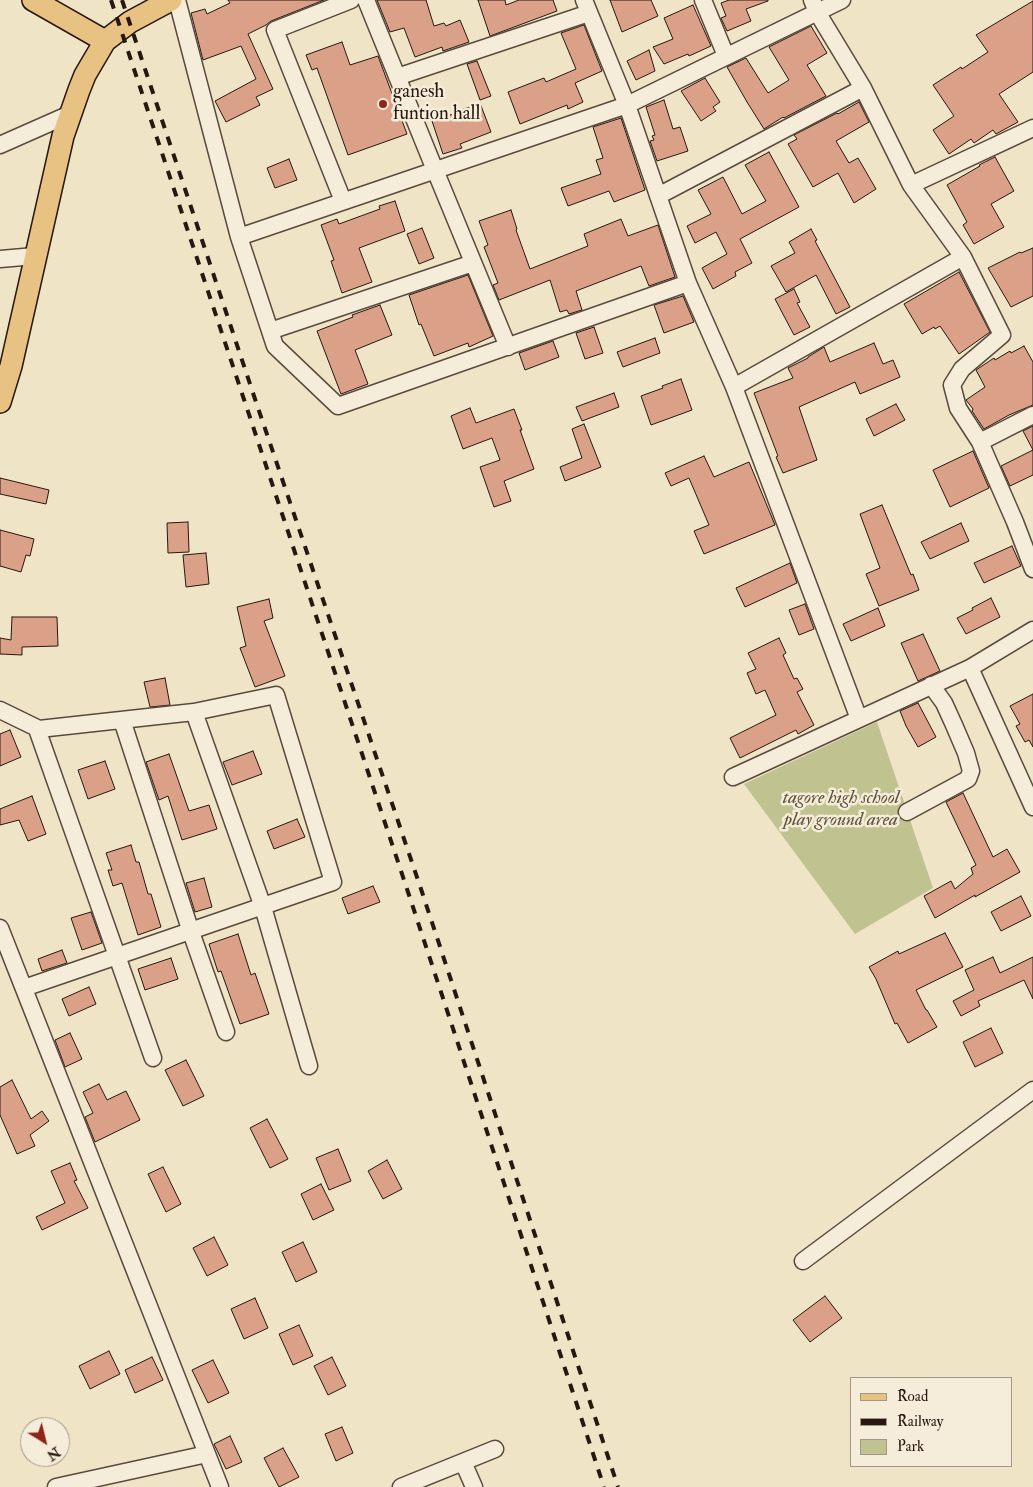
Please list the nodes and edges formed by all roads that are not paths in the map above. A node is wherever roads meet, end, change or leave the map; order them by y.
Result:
1 (33, 0) edge
2 (171, 0) edge
3 (177, 0) edge
4 (351, 0) edge
5 (366, 0) edge
6 (703, 0) edge
7 (842, 0) edge
8 (814, 6) edge
9 (587, 7) edge
10 (106, 40) junction
11 (726, 56) junction
12 (397, 77) junction
13 (863, 88) junction
14 (627, 105) junction
15 (70, 114) junction
16 (1033, 128) edge
17 (0, 145) edge
18 (435, 170) junction
19 (911, 185) junction
20 (658, 196) junction
21 (343, 201) junction
22 (239, 237) junction
23 (35, 256) junction
24 (963, 257) junction
25 (0, 259) edge
26 (473, 263) junction
27 (688, 282) junction
28 (270, 331) junction
29 (508, 347) junction
30 (734, 387) junction
31 (0, 402) edge
32 (1033, 415) edge
33 (980, 442) junction
34 (1033, 569) edge
35 (1033, 630) edge
36 (970, 668) junction
37 (931, 685) junction
38 (0, 710) edge
39 (194, 712) junction
40 (859, 718) junction
41 (122, 720) junction
42 (37, 728) junction
43 (733, 777) dead end
44 (1033, 807) edge
45 (907, 812) dead end
46 (263, 907) junction
47 (0, 928) edge
48 (191, 932) junction
49 (117, 956) junction
50 (24, 988) junction
51 (226, 1032) dead end
52 (153, 1058) dead end
53 (309, 1066) dead end
54 (1033, 1090) edge
55 (803, 1261) dead end
56 (495, 1449) dead end
57 (207, 1454) junction
58 (463, 1462) junction
59 (409, 1486) edge
60 (56, 1487) edge
61 (220, 1487) edge
62 (474, 1487) edge

1 - 10 main road
2 - 10 main road
3 - 22 street
4 - 21 street
5 - 12 street
6 - 11 street
7 - 8 street
8 - 11 street
8 - 13 street
9 - 12 street
9 - 14 street
10 - 15 main road
11 - 14 street
12 - 18 street
13 - 19 street
13 - 20 street
14 - 18 street
14 - 20 street
15 - 17 street
15 - 23 main road
16 - 19 street
18 - 21 street
18 - 26 street
19 - 24 street
20 - 27 street
21 - 22 street
22 - 28 street
23 - 25 street
23 - 31 main road
24 - 30 street
24 - 33 street
26 - 28 street
26 - 29 street
27 - 29 street
27 - 30 street
28 - 29 street
30 - 40 street
32 - 33 street
33 - 34 street
35 - 36 street
36 - 37 street
36 - 44 street
37 - 40 street
37 - 45 street
38 - 42 street
39 - 41 street
39 - 46 street
39 - 46 street
40 - 43 street
41 - 42 street
41 - 48 street
42 - 49 street
46 - 48 street
46 - 53 street
47 - 50 street
48 - 49 street
48 - 51 street
49 - 50 street
49 - 52 street
50 - 57 street
54 - 55 street
56 - 58 street
57 - 60 street
57 - 61 street
58 - 59 street
58 - 62 street

